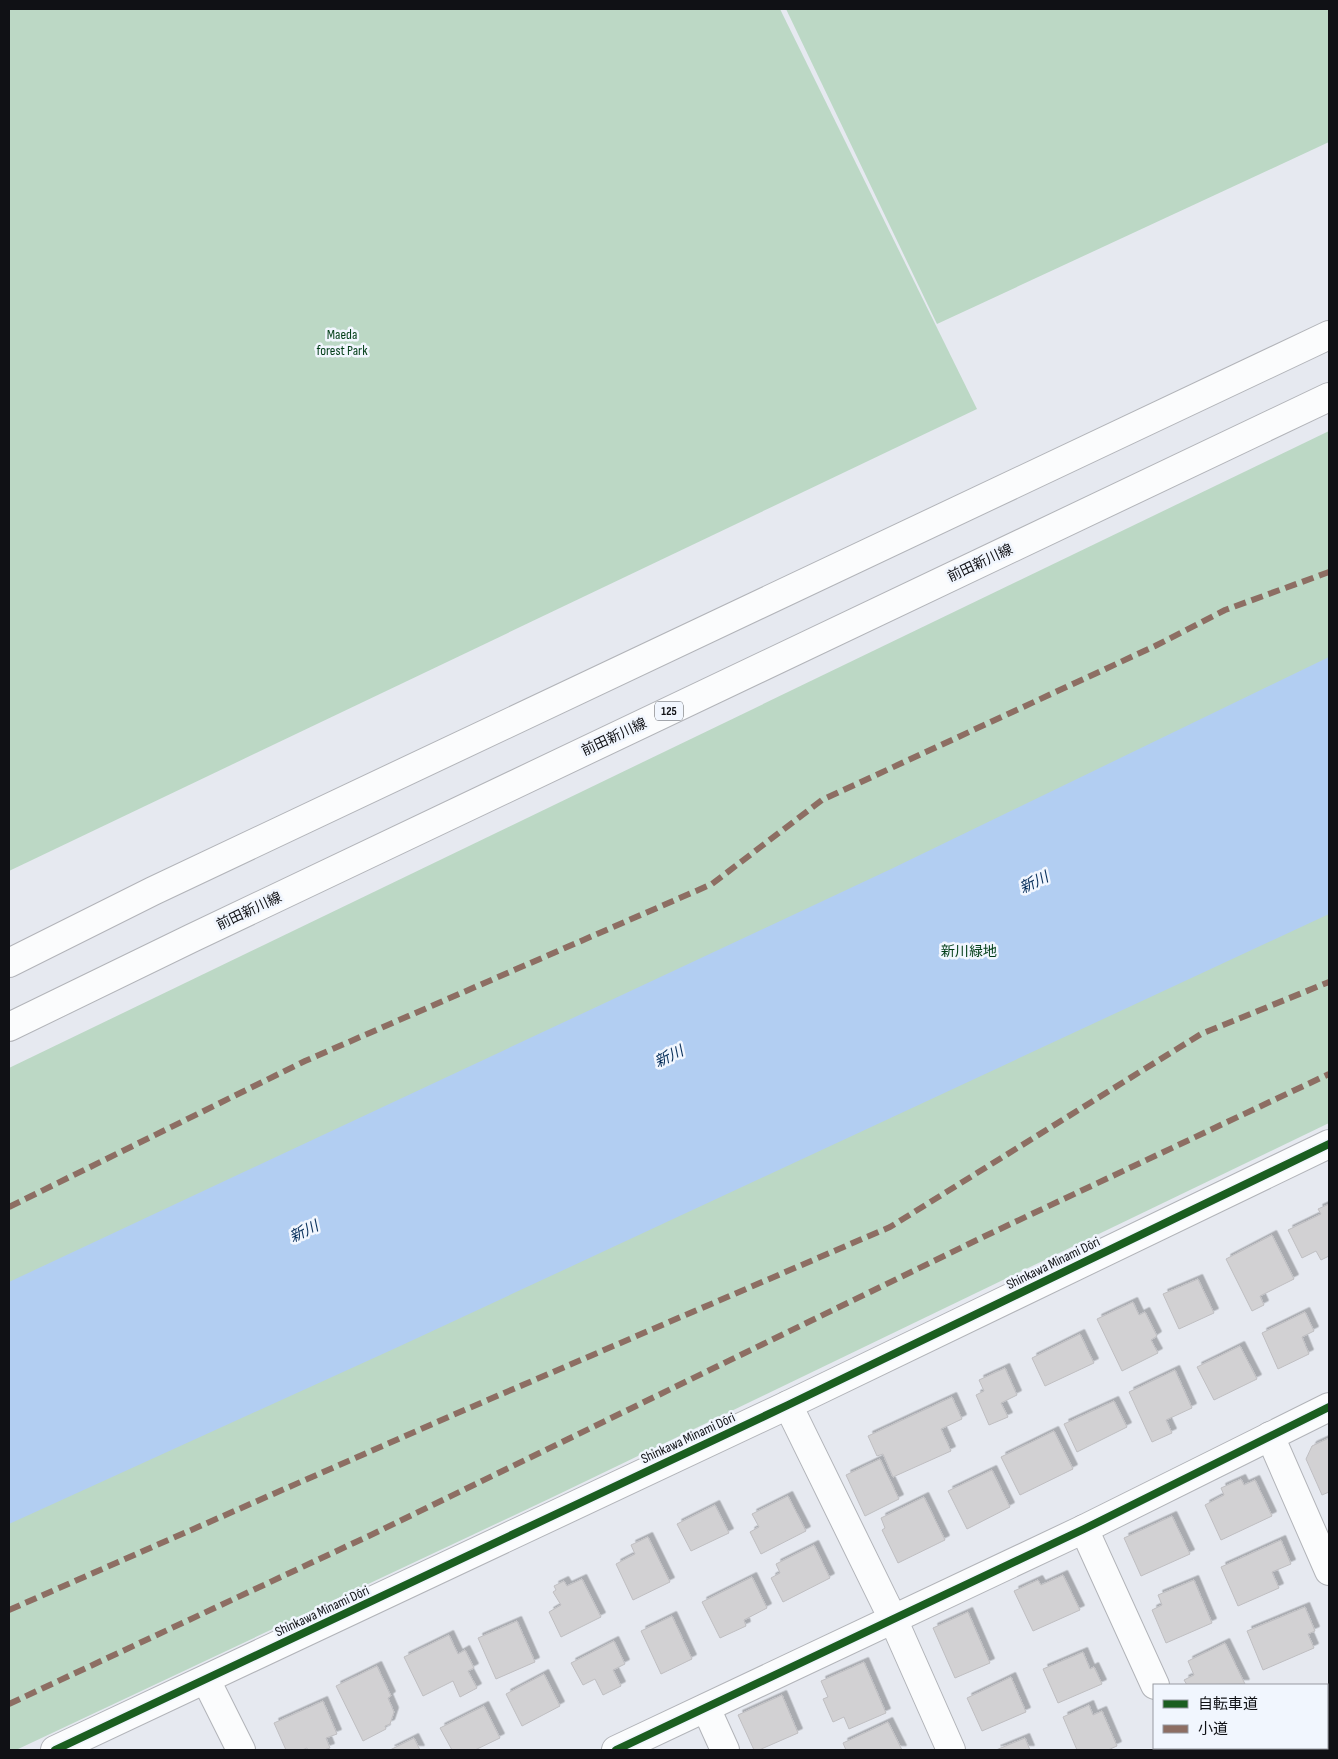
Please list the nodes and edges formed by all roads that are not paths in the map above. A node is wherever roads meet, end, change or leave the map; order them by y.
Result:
1 (1329, 335) edge
2 (1329, 397) edge
3 (9, 963) edge
4 (9, 1027) edge
5 (1329, 1144) edge
6 (788, 1405) junction
7 (1329, 1407) edge
8 (1270, 1436) junction
9 (1084, 1529) junction
10 (1329, 1571) edge
11 (893, 1619) junction
12 (206, 1680) junction
13 (1155, 1684) edge
14 (706, 1708) junction
15 (55, 1750) edge
16 (241, 1750) edge
17 (616, 1750) edge
18 (725, 1750) edge
19 (951, 1750) edge

1 - 3 street
2 - 4 street, 前田新川線 / 125
5 - 6 street, Shinkawa Minami Dōri
6 - 11 street
6 - 12 street, Shinkawa Minami Dōri
7 - 8 street
8 - 9 street
8 - 10 street
9 - 11 street
9 - 13 street
11 - 14 street
11 - 19 street
12 - 15 street, Shinkawa Minami Dōri
12 - 16 street
14 - 17 street
14 - 18 street

